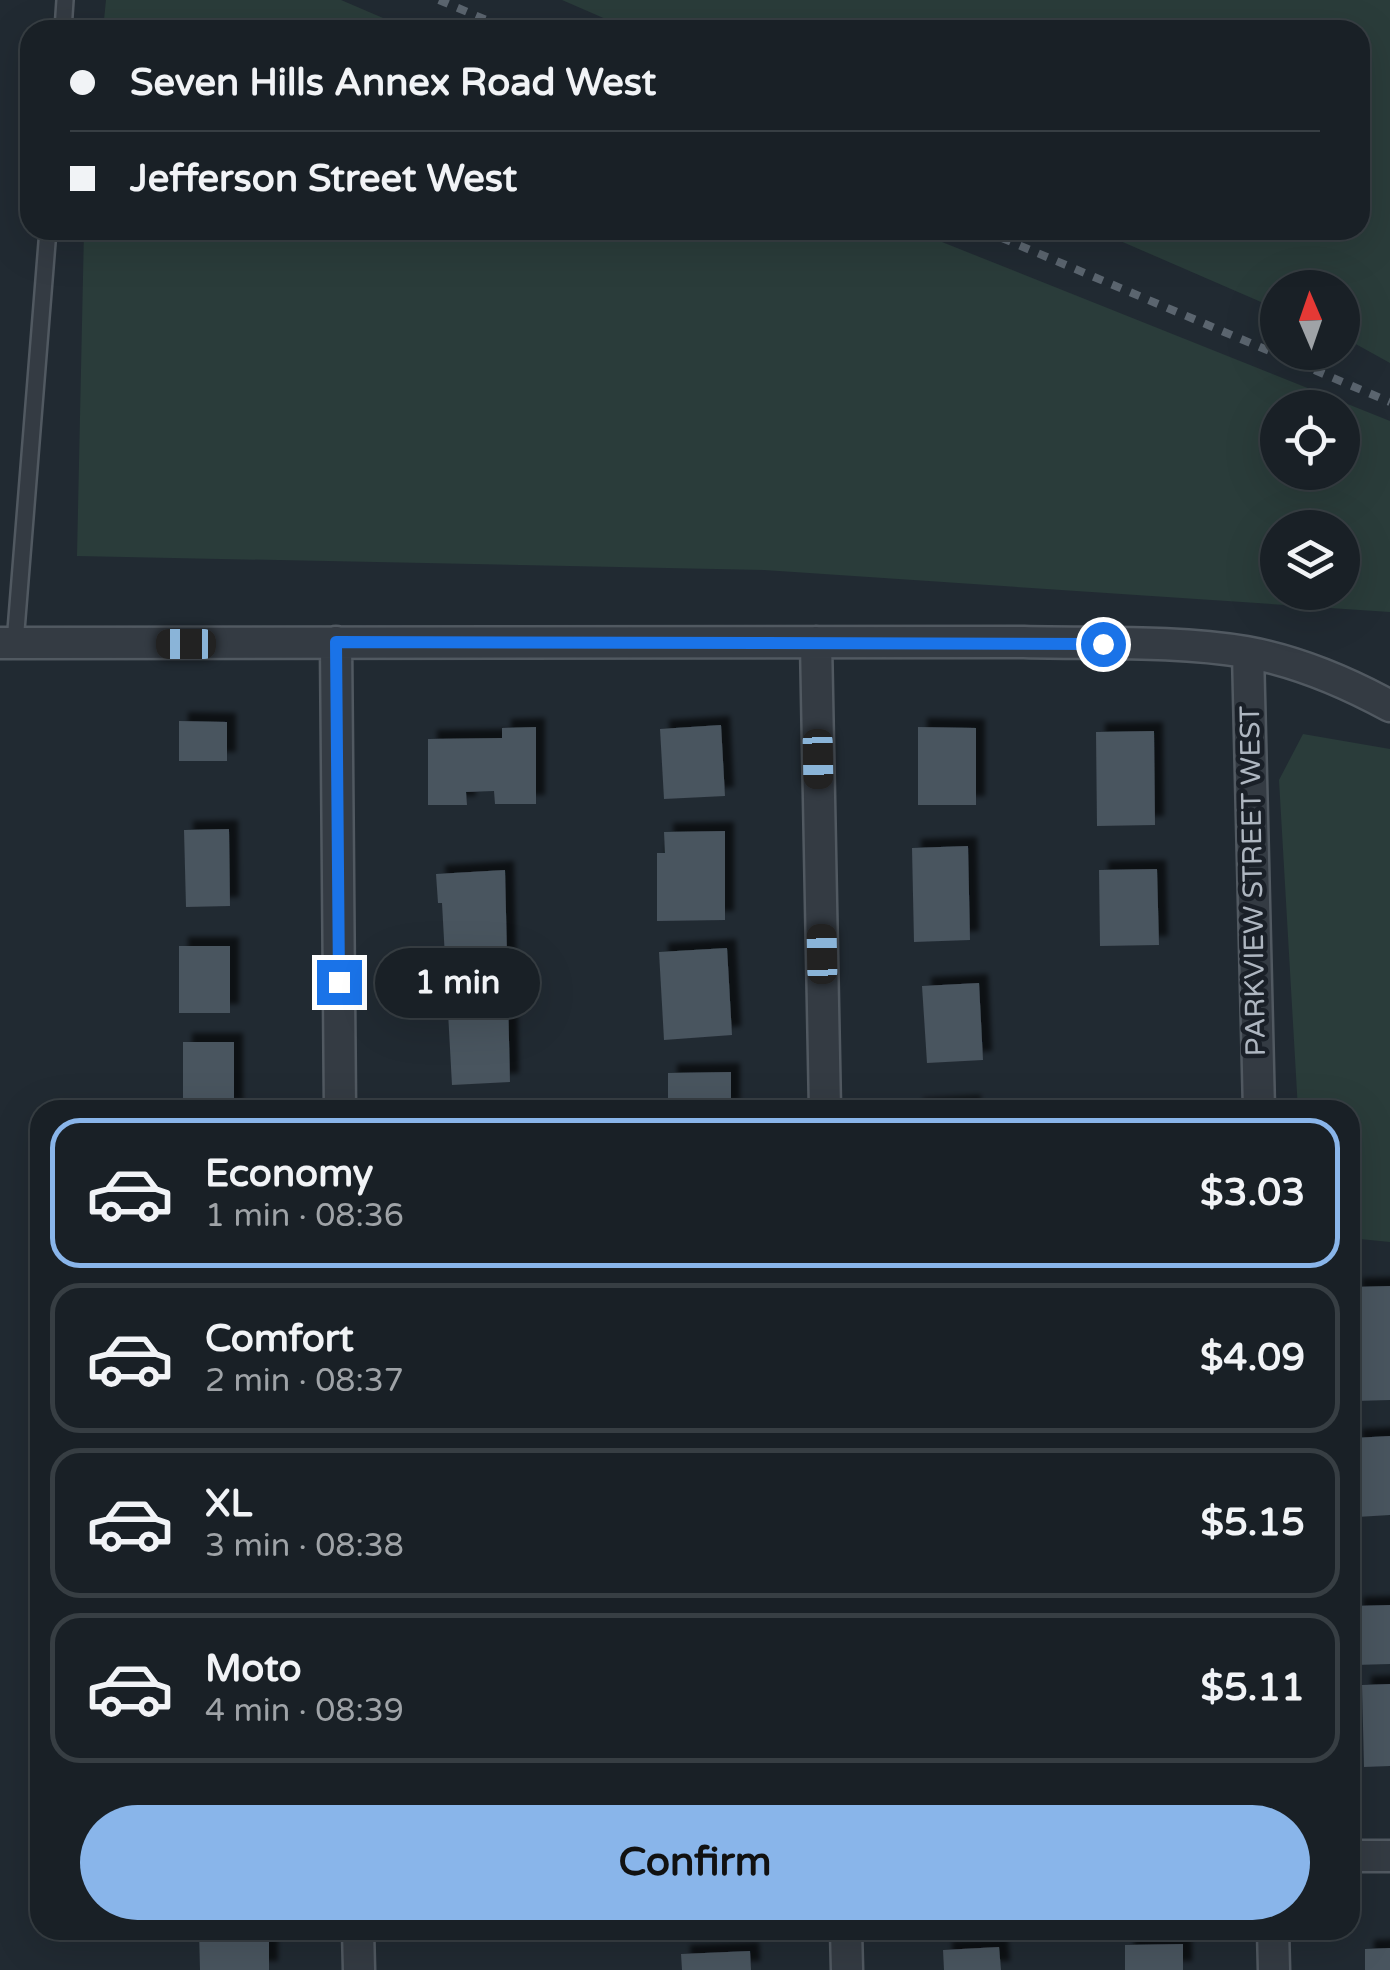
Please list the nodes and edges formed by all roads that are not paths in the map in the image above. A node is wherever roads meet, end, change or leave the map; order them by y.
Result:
1 (47, 240) edge
2 (336, 642) junction
3 (816, 642) junction
4 (7, 643) edge
5 (1248, 652) junction
6 (1390, 706) edge
7 (340, 1100) edge
8 (825, 1100) edge
9 (1258, 1100) edge
10 (1360, 1856) edge
11 (1390, 1856) edge
12 (358, 1940) edge
13 (846, 1940) edge
14 (1273, 1940) edge
15 (359, 1970) edge
16 (847, 1970) edge
17 (1274, 1970) edge

1 - 4 lane
2 - 3 street
2 - 4 street
2 - 7 street
3 - 5 street
3 - 8 street
5 - 6 street
5 - 9 street, PARKVIEW STREET WEST
10 - 11 street
12 - 15 street
13 - 16 street
14 - 17 street

